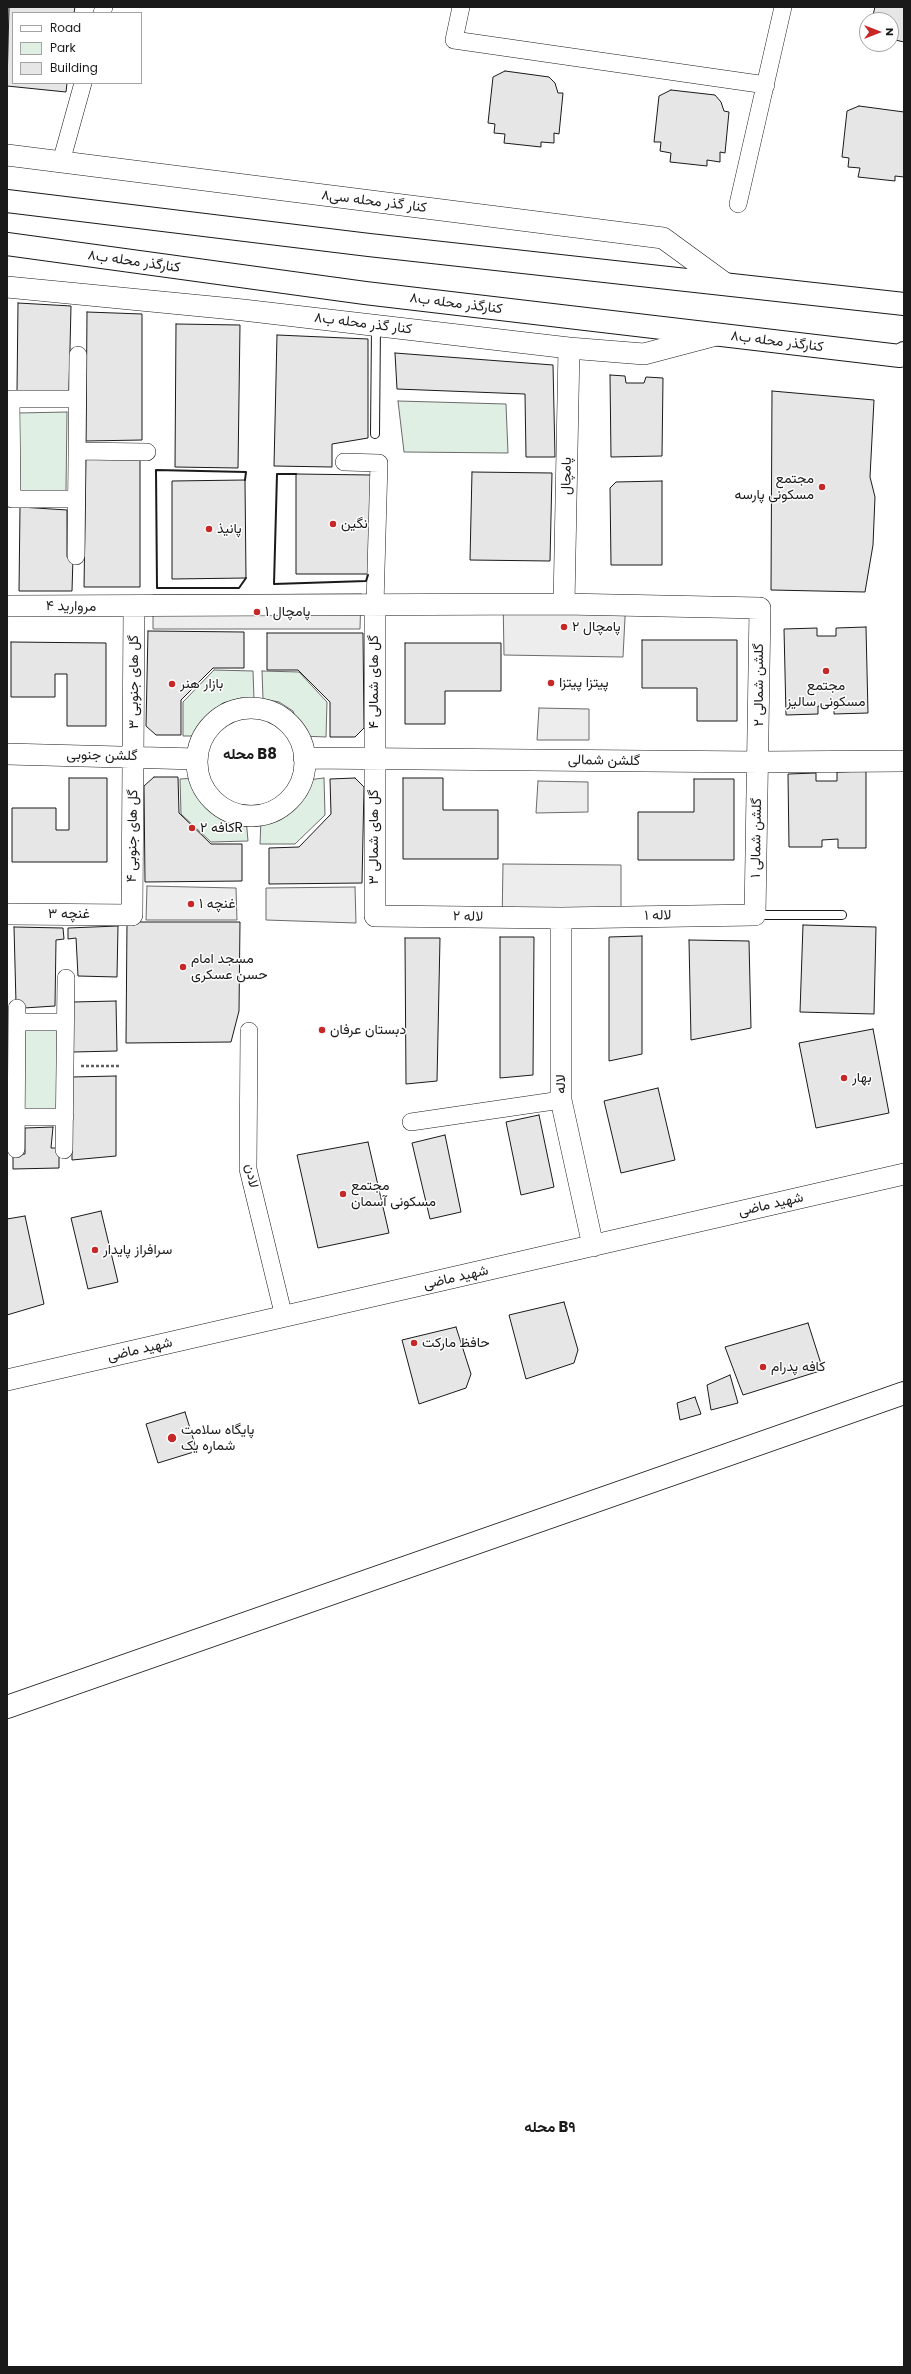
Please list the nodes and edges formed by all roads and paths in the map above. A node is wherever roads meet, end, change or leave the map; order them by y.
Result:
1 (461, 7) edge
2 (783, 7) edge
3 (83, 84) edge
4 (766, 85) junction
5 (7, 155) edge
6 (61, 162) junction
7 (7, 201) edge
8 (738, 204) dead end
9 (7, 244) edge
10 (726, 284) junction
11 (7, 287) edge
12 (904, 304) edge
13 (376, 326) junction
14 (718, 335) junction
15 (570, 348) junction
16 (904, 353) edge
17 (78, 355) dead end
18 (77, 399) junction
19 (375, 434) dead end
20 (10, 448) edge
21 (77, 451) junction
22 (147, 452) dead end
23 (344, 462) dead end
24 (76, 499) junction
25 (76, 556) dead end
26 (564, 604) junction
27 (375, 605) junction
28 (7, 606) edge
29 (134, 607) junction
30 (760, 608) joint
31 (7, 754) edge
32 (134, 757) junction
33 (304, 758) junction
34 (374, 758) junction
35 (197, 759) junction
36 (904, 761) edge
37 (759, 762) junction
38 (7, 914) edge
39 (132, 915) joint
40 (755, 915) junction
41 (842, 915) dead end
42 (375, 916) joint
43 (561, 918) junction
44 (66, 978) dead end
45 (65, 1022) junction
46 (249, 1031) dead end
47 (12, 1066) edge
48 (65, 1066) junction
49 (119, 1066) dead end
50 (561, 1100) junction
51 (16, 1117) junction
52 (65, 1117) junction
53 (411, 1122) dead end
54 (16, 1149) dead end
55 (64, 1150) dead end
56 (904, 1174) edge
57 (593, 1246) junction
58 (284, 1317) junction
59 (7, 1380) edge
60 (904, 1393) edge
61 (7, 1707) edge

1 - 4 street
2 - 4 street
3 - 6 street
4 - 8 street
5 - 6 street, کنار گذر محله سی۸
6 - 10 street, کنار گذر محله سی۸
7 - 10 main road
9 - 14 main road, کنارگذر محله ب۸
10 - 12 main road
11 - 13 street, کنار گذر محله ب۸
13 - 15 street, کنار گذر محله ب۸
13 - 19 lane
14 - 15 street, کنار گذر محله ب۸
14 - 16 main road, کنارگذر محله ب۸
15 - 26 street, پامچال
17 - 18 street
18 - 20 street
18 - 21 street
20 - 24 street
21 - 22 street
21 - 24 street
23 - 27 street
24 - 25 street
26 - 27 street, مروارید ۴
26 - 30 street, مروارید ۴
27 - 29 street, مروارید ۴
27 - 34 street, گل های شمالی ۴
28 - 29 street, مروارید ۴
29 - 32 street, گل های جنوبی ۳
30 - 37 street, گلشن شمالی ۲
31 - 32 street, گلشن جنوبی
32 - 35 street, گلشن جنوبی
32 - 39 street, گل های جنوبی ۴
33 - 34 street, گلشن شمالی
33 - 35 street
33 - 35 street
34 - 37 street, گلشن شمالی
34 - 42 street, گل های شمالی ۳
36 - 37 street, گلشن شمالی
37 - 40 street, گلشن شمالی ۱
38 - 39 street, غنچه ۳
40 - 41 lane
40 - 43 street, لاله ۱
42 - 43 street, لاله ۲
43 - 50 street, لاله
44 - 45 street
45 - 47 street
45 - 48 street
46 - 58 street, لادن
47 - 51 street
48 - 49 path
48 - 52 street
50 - 53 street
50 - 57 street, لاله
51 - 52 street
51 - 54 street
52 - 55 street
56 - 57 street, شهید ماضی
57 - 58 street, شهید ماضی
58 - 59 street, شهید ماضی
60 - 61 main road

